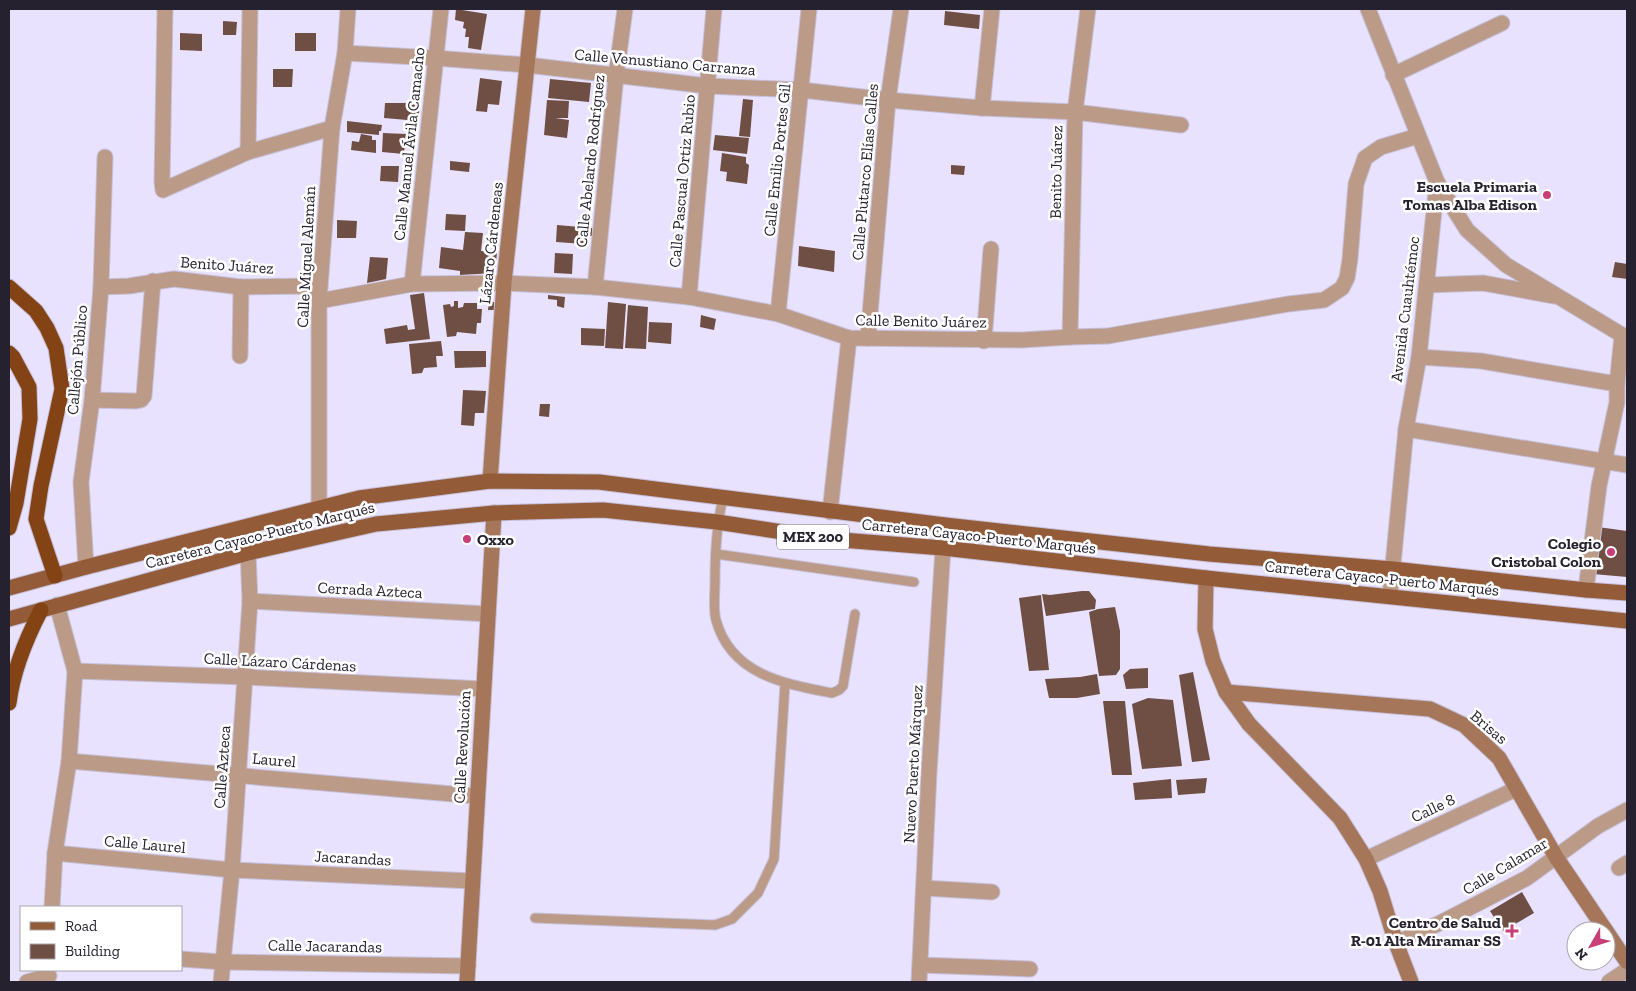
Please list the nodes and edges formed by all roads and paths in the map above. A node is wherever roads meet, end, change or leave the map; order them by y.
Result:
1 (165, 9) edge
2 (250, 9) edge
3 (348, 9) edge
4 (441, 9) edge
5 (533, 9) edge
6 (625, 9) edge
7 (714, 9) edge
8 (809, 9) edge
9 (901, 9) edge
10 (992, 9) edge
11 (1088, 9) edge
12 (1368, 9) edge
13 (1502, 23) dead end
14 (344, 53) junction
15 (435, 58) junction
16 (527, 65) junction
17 (1393, 75) junction
18 (616, 76) junction
19 (708, 86) junction
20 (802, 90) junction
21 (888, 100) junction
22 (982, 108) junction
23 (1075, 112) junction
24 (1181, 125) dead end
25 (332, 128) junction
26 (1418, 136) junction
27 (248, 152) junction
28 (105, 157) dead end
29 (1437, 182) junction
30 (991, 249) dead end
31 (152, 281) junction
32 (504, 283) junction
33 (412, 284) junction
34 (1427, 285) junction
35 (9, 287) edge
36 (101, 287) junction
37 (241, 287) junction
38 (595, 287) junction
39 (689, 297) junction
40 (1563, 298) junction
41 (319, 301) junction
42 (778, 314) junction
43 (1070, 337) junction
44 (1625, 337) edge
45 (849, 338) junction
46 (868, 338) junction
47 (984, 340) junction
48 (9, 353) edge
49 (240, 356) dead end
50 (1419, 357) junction
51 (1618, 384) junction
52 (92, 400) junction
53 (1406, 429) junction
54 (1605, 463) junction
55 (1627, 466) edge
56 (490, 481) junction
57 (723, 498) junction
58 (319, 508) junction
59 (830, 512) junction
60 (494, 513) junction
61 (717, 522) junction
62 (9, 528) edge
63 (943, 548) junction
64 (248, 553) junction
65 (716, 554) junction
66 (86, 567) junction
67 (1393, 569) junction
68 (55, 576) junction
69 (1206, 578) junction
70 (914, 582) dead end
71 (9, 588) edge
72 (1586, 590) junction
73 (1627, 593) edge
74 (1390, 596) junction
75 (250, 601) junction
76 (57, 605) junction
77 (41, 610) junction
78 (488, 614) junction
79 (855, 614) dead end
80 (9, 618) edge
81 (1627, 622) edge
82 (74, 672) junction
83 (245, 677) junction
84 (786, 684) junction
85 (483, 689) junction
86 (1226, 692) junction
87 (9, 702) edge
88 (69, 761) junction
89 (239, 775) junction
90 (1516, 789) junction
91 (476, 796) junction
92 (1627, 810) edge
93 (55, 853) junction
94 (1556, 857) junction
95 (1366, 859) junction
96 (232, 870) junction
97 (472, 881) junction
98 (924, 888) junction
99 (992, 892) dead end
100 (52, 906) edge
101 (536, 918) dead end
102 (1599, 921) edge
103 (1396, 943) junction
104 (1616, 946) edge
105 (182, 959) edge
106 (222, 962) junction
107 (1627, 962) edge
108 (920, 965) junction
109 (468, 966) junction
110 (1030, 969) dead end
111 (1627, 970) edge
112 (1009, 975) edge
113 (50, 976) edge
114 (27, 982) edge
115 (221, 982) edge
116 (467, 982) edge
117 (919, 982) edge
118 (1411, 982) edge
119 (1609, 982) edge

1 - 27 street
2 - 27 street
3 - 14 street, Calle Miguel Alemán
4 - 15 street, Calle Manuel Ávila Camacho
5 - 16 street, Lázaro Cárdeneas
6 - 18 street, Calle Abelardo Rodríguez
7 - 19 street, Calle Pascual Ortiz Rubio
8 - 20 street, Calle Emilio Portes Gil
9 - 21 street, Calle Plutarco Elías Calles
10 - 22 street
11 - 23 street, Benito Juárez
12 - 17 street, Avenida Cuauhtémoc
13 - 17 street
14 - 15 street, Calle Venustiano Carranza
14 - 25 street, Calle Miguel Alemán
15 - 16 street, Calle Venustiano Carranza
15 - 33 street, Calle Manuel Ávila Camacho
16 - 18 street, Calle Venustiano Carranza
16 - 32 street, Lázaro Cárdeneas
17 - 26 street, Avenida Cuauhtémoc
18 - 19 street, Calle Venustiano Carranza
18 - 38 street, Calle Abelardo Rodríguez
19 - 20 street, Calle Venustiano Carranza
19 - 39 street, Calle Pascual Ortiz Rubio
20 - 21 street, Calle Venustiano Carranza
20 - 42 street, Calle Emilio Portes Gil
21 - 22 street, Calle Venustiano Carranza
21 - 46 street, Calle Plutarco Elías Calles
22 - 23 street, Calle Venustiano Carranza
23 - 24 street, Calle Venustiano Carranza
23 - 43 street, Benito Juárez
25 - 27 street
25 - 41 street, Calle Miguel Alemán
26 - 29 street, Avenida Cuauhtémoc
26 - 43 street, Calle Benito Juárez
28 - 36 street, Callejón Público
29 - 34 street, Avenida Cuauhtémoc
29 - 40 street
30 - 47 street
31 - 36 street, Benito Juárez
31 - 37 street, Benito Juárez
31 - 52 street
32 - 33 street, Calle Benito Juárez
32 - 38 street, Calle Benito Juárez
32 - 56 street, Lázaro Cárdeneas
33 - 41 street, Calle Benito Juárez
34 - 40 street
34 - 50 street, Avenida Cuauhtémoc
35 - 68 highway
36 - 52 street, Callejón Público
37 - 41 street, Benito Juárez
37 - 49 street
38 - 39 street, Calle Benito Juárez
39 - 42 street, Calle Benito Juárez
40 - 44 street
41 - 58 street, Calle Miguel Alemán
42 - 45 street, Calle Benito Juárez
43 - 47 street, Calle Benito Juárez
44 - 51 street
45 - 46 street, Calle Benito Juárez
45 - 59 street
46 - 47 street, Calle Benito Juárez
48 - 62 highway
50 - 51 street
50 - 53 street, Avenida Cuauhtémoc
51 - 54 street
52 - 66 street, Callejón Público
53 - 54 street
53 - 67 street, Avenida Cuauhtémoc
54 - 55 street
54 - 72 street
56 - 57 main road, Carretera Cayaco-Puerto Marqués / MEX 200
56 - 58 main road, Carretera Cayaco-Puerto Marqués / MEX 200
57 - 59 main road, Carretera Cayaco-Puerto Marqués / MEX 200
57 - 61 lane
58 - 66 main road, Carretera Cayaco-Puerto Marqués / MEX 200
59 - 67 main road, Carretera Cayaco-Puerto Marqués / MEX 200
60 - 61 main road, Carretera Cayaco-Puerto Marqués / MEX 200
60 - 64 main road, Carretera Cayaco-Puerto Marqués / MEX 200
60 - 78 street, Calle Revolución
61 - 63 main road, Carretera Cayaco-Puerto Marqués / MEX 200
61 - 65 lane
63 - 69 main road, Carretera Cayaco-Puerto Marqués / MEX 200
63 - 98 street, Nuevo Puerto Márquez
64 - 75 street, Calle Azteca
64 - 76 main road, Carretera Cayaco-Puerto Marqués / MEX 200
65 - 70 lane
65 - 84 lane
66 - 68 main road, Carretera Cayaco-Puerto Marqués / MEX 200
67 - 72 main road, Carretera Cayaco-Puerto Marqués / MEX 200
67 - 74 street, Avenida Cuauhtémoc
68 - 71 main road, Carretera Cayaco-Puerto Marqués / MEX 200
69 - 74 main road, Carretera Cayaco-Puerto Marqués / MEX 200
69 - 86 street
72 - 73 main road, Carretera Cayaco-Puerto Marqués / MEX 200
74 - 81 main road, Carretera Cayaco-Puerto Marqués / MEX 200
75 - 78 street, Cerrada Azteca
75 - 83 street, Calle Azteca
76 - 77 main road, Carretera Cayaco-Puerto Marqués / MEX 200
76 - 82 street
77 - 80 main road, Carretera Cayaco-Puerto Marqués / MEX 200
77 - 87 highway
78 - 85 street, Calle Revolución
79 - 84 lane
82 - 83 street, Calle Lázaro Cárdenas
82 - 88 street
83 - 85 street, Calle Lázaro Cárdenas
83 - 89 street, Calle Azteca
84 - 101 lane
85 - 91 street, Calle Revolución
86 - 90 street, Brisas
86 - 95 street
88 - 89 street, Laurel
88 - 93 street
89 - 91 street, Laurel
89 - 96 street, Calle Azteca
90 - 94 street, Brisas
90 - 95 street, Calle 8
91 - 97 street, Calle Revolución
92 - 94 street, Calle Calamar
93 - 96 street, Calle Laurel
93 - 100 street
94 - 102 street, Brisas
94 - 103 street, Calle Calamar
95 - 103 street
96 - 97 street, Jacarandas
96 - 106 street, Calle Azteca
97 - 109 street, Calle Revolución
98 - 99 street
98 - 108 street, Nuevo Puerto Márquez
103 - 118 street
104 - 107 street, Brisas
105 - 106 street, Calle Jacarandas
106 - 109 street, Calle Jacarandas
106 - 115 street, Calle Azteca
108 - 112 street
108 - 117 street, Nuevo Puerto Márquez
109 - 116 street, Calle Revolución
110 - 112 street
111 - 119 street
113 - 114 street

